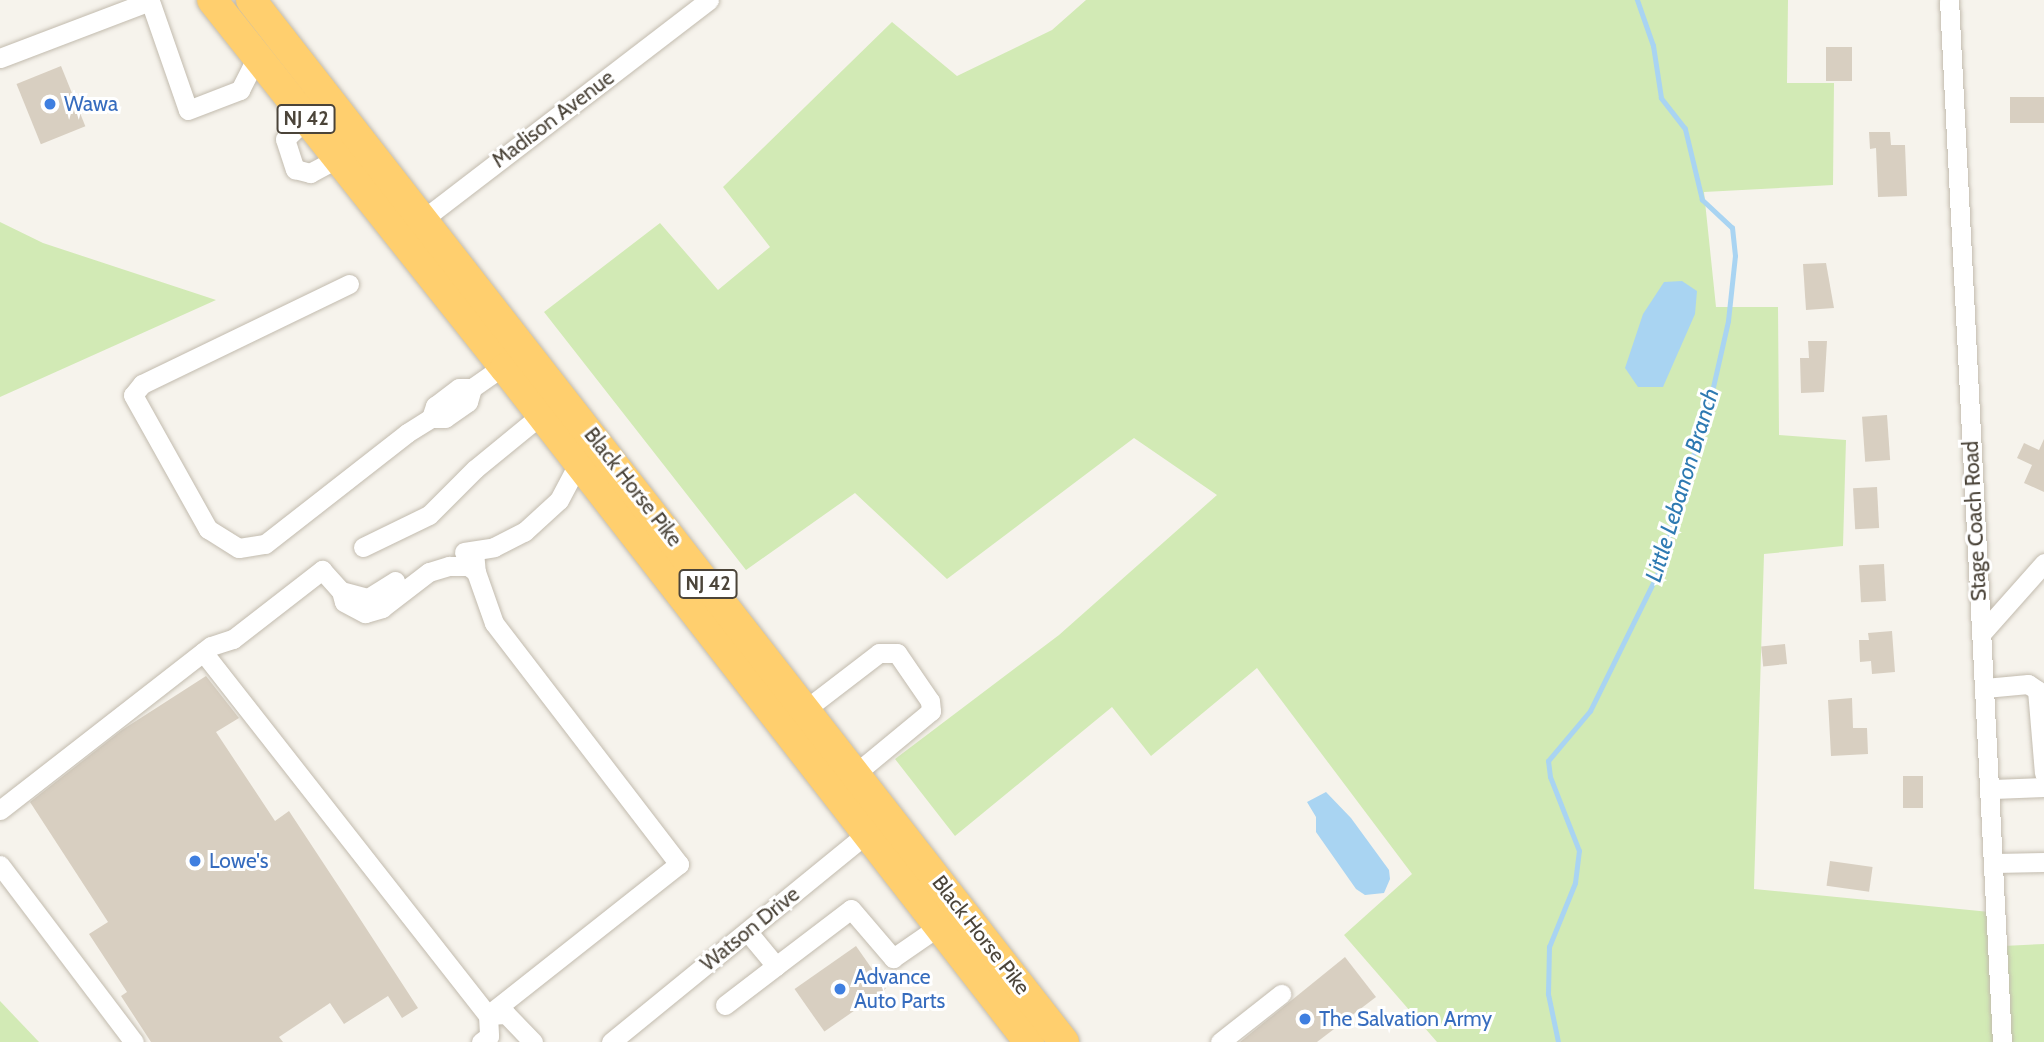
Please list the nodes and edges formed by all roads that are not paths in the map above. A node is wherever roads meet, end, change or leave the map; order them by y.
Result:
1 (212, 0) edge
2 (251, 0) edge
3 (709, 0) edge
4 (1949, 0) edge
5 (0, 58) edge
6 (257, 58) junction
7 (306, 119) junction
8 (337, 159) junction
9 (424, 218) junction
10 (400, 239) junction
11 (349, 284) dead end
12 (512, 362) junction
13 (541, 415) junction
14 (578, 464) junction
15 (363, 547) dead end
16 (474, 551) junction
17 (2044, 563) edge
18 (475, 572) junction
19 (341, 591) junction
20 (1981, 634) junction
21 (203, 652) junction
22 (1985, 688) junction
23 (806, 709) junction
24 (856, 773) junction
25 (2044, 773) edge
26 (2044, 787) edge
27 (1993, 789) junction
28 (0, 810) edge
29 (877, 825) junction
30 (2044, 862) edge
31 (1995, 863) junction
32 (0, 864) edge
33 (938, 927) junction
34 (747, 931) junction
35 (776, 966) junction
36 (990, 992) junction
37 (1281, 994) dead end
38 (725, 1006) dead end
39 (488, 1015) junction
40 (134, 1042) edge
41 (481, 1042) edge
42 (533, 1042) edge
43 (611, 1042) edge
44 (1012, 1042) edge
45 (1029, 1042) edge
46 (1064, 1042) edge
47 (1220, 1042) edge
48 (2002, 1042) edge

1 - 6 highway, Black Horse Pike / NJ 42
2 - 9 highway, Black Horse Pike / NJ 42
3 - 9 street, Madison Avenue
4 - 20 street, Stage Coach Road
5 - 6 street
6 - 7 highway, Black Horse Pike / NJ 42
7 - 8 highway, Black Horse Pike / NJ 42
7 - 8 street
8 - 10 highway, Black Horse Pike / NJ 42
9 - 10 street, Madison Avenue
9 - 12 highway, Black Horse Pike / NJ 42
10 - 12 highway, Black Horse Pike / NJ 42
11 - 12 street
12 - 13 highway, Black Horse Pike / NJ 42
12 - 23 highway, Black Horse Pike / NJ 42
13 - 14 highway, Black Horse Pike / NJ 42
13 - 15 street
14 - 16 street
14 - 29 highway, Black Horse Pike / NJ 42
16 - 18 street
16 - 19 street
17 - 20 street
18 - 19 street
18 - 39 street
19 - 21 street
20 - 22 street, Stage Coach Road
21 - 28 street
21 - 39 street
22 - 25 street
22 - 27 street, Stage Coach Road
23 - 24 highway, Black Horse Pike / NJ 42
23 - 24 street
24 - 29 highway, Black Horse Pike / NJ 42
26 - 27 street
27 - 31 street, Stage Coach Road
29 - 33 highway, Black Horse Pike / NJ 42
29 - 34 street, Watson Drive
29 - 46 highway, Black Horse Pike / NJ 42
30 - 31 street
31 - 48 street, Stage Coach Road
32 - 40 street
33 - 35 street
33 - 36 highway, Black Horse Pike / NJ 42
34 - 35 street
34 - 43 street, Watson Drive
35 - 38 street
36 - 44 street
36 - 45 highway, Black Horse Pike / NJ 42
37 - 47 street
39 - 41 street
39 - 42 street

